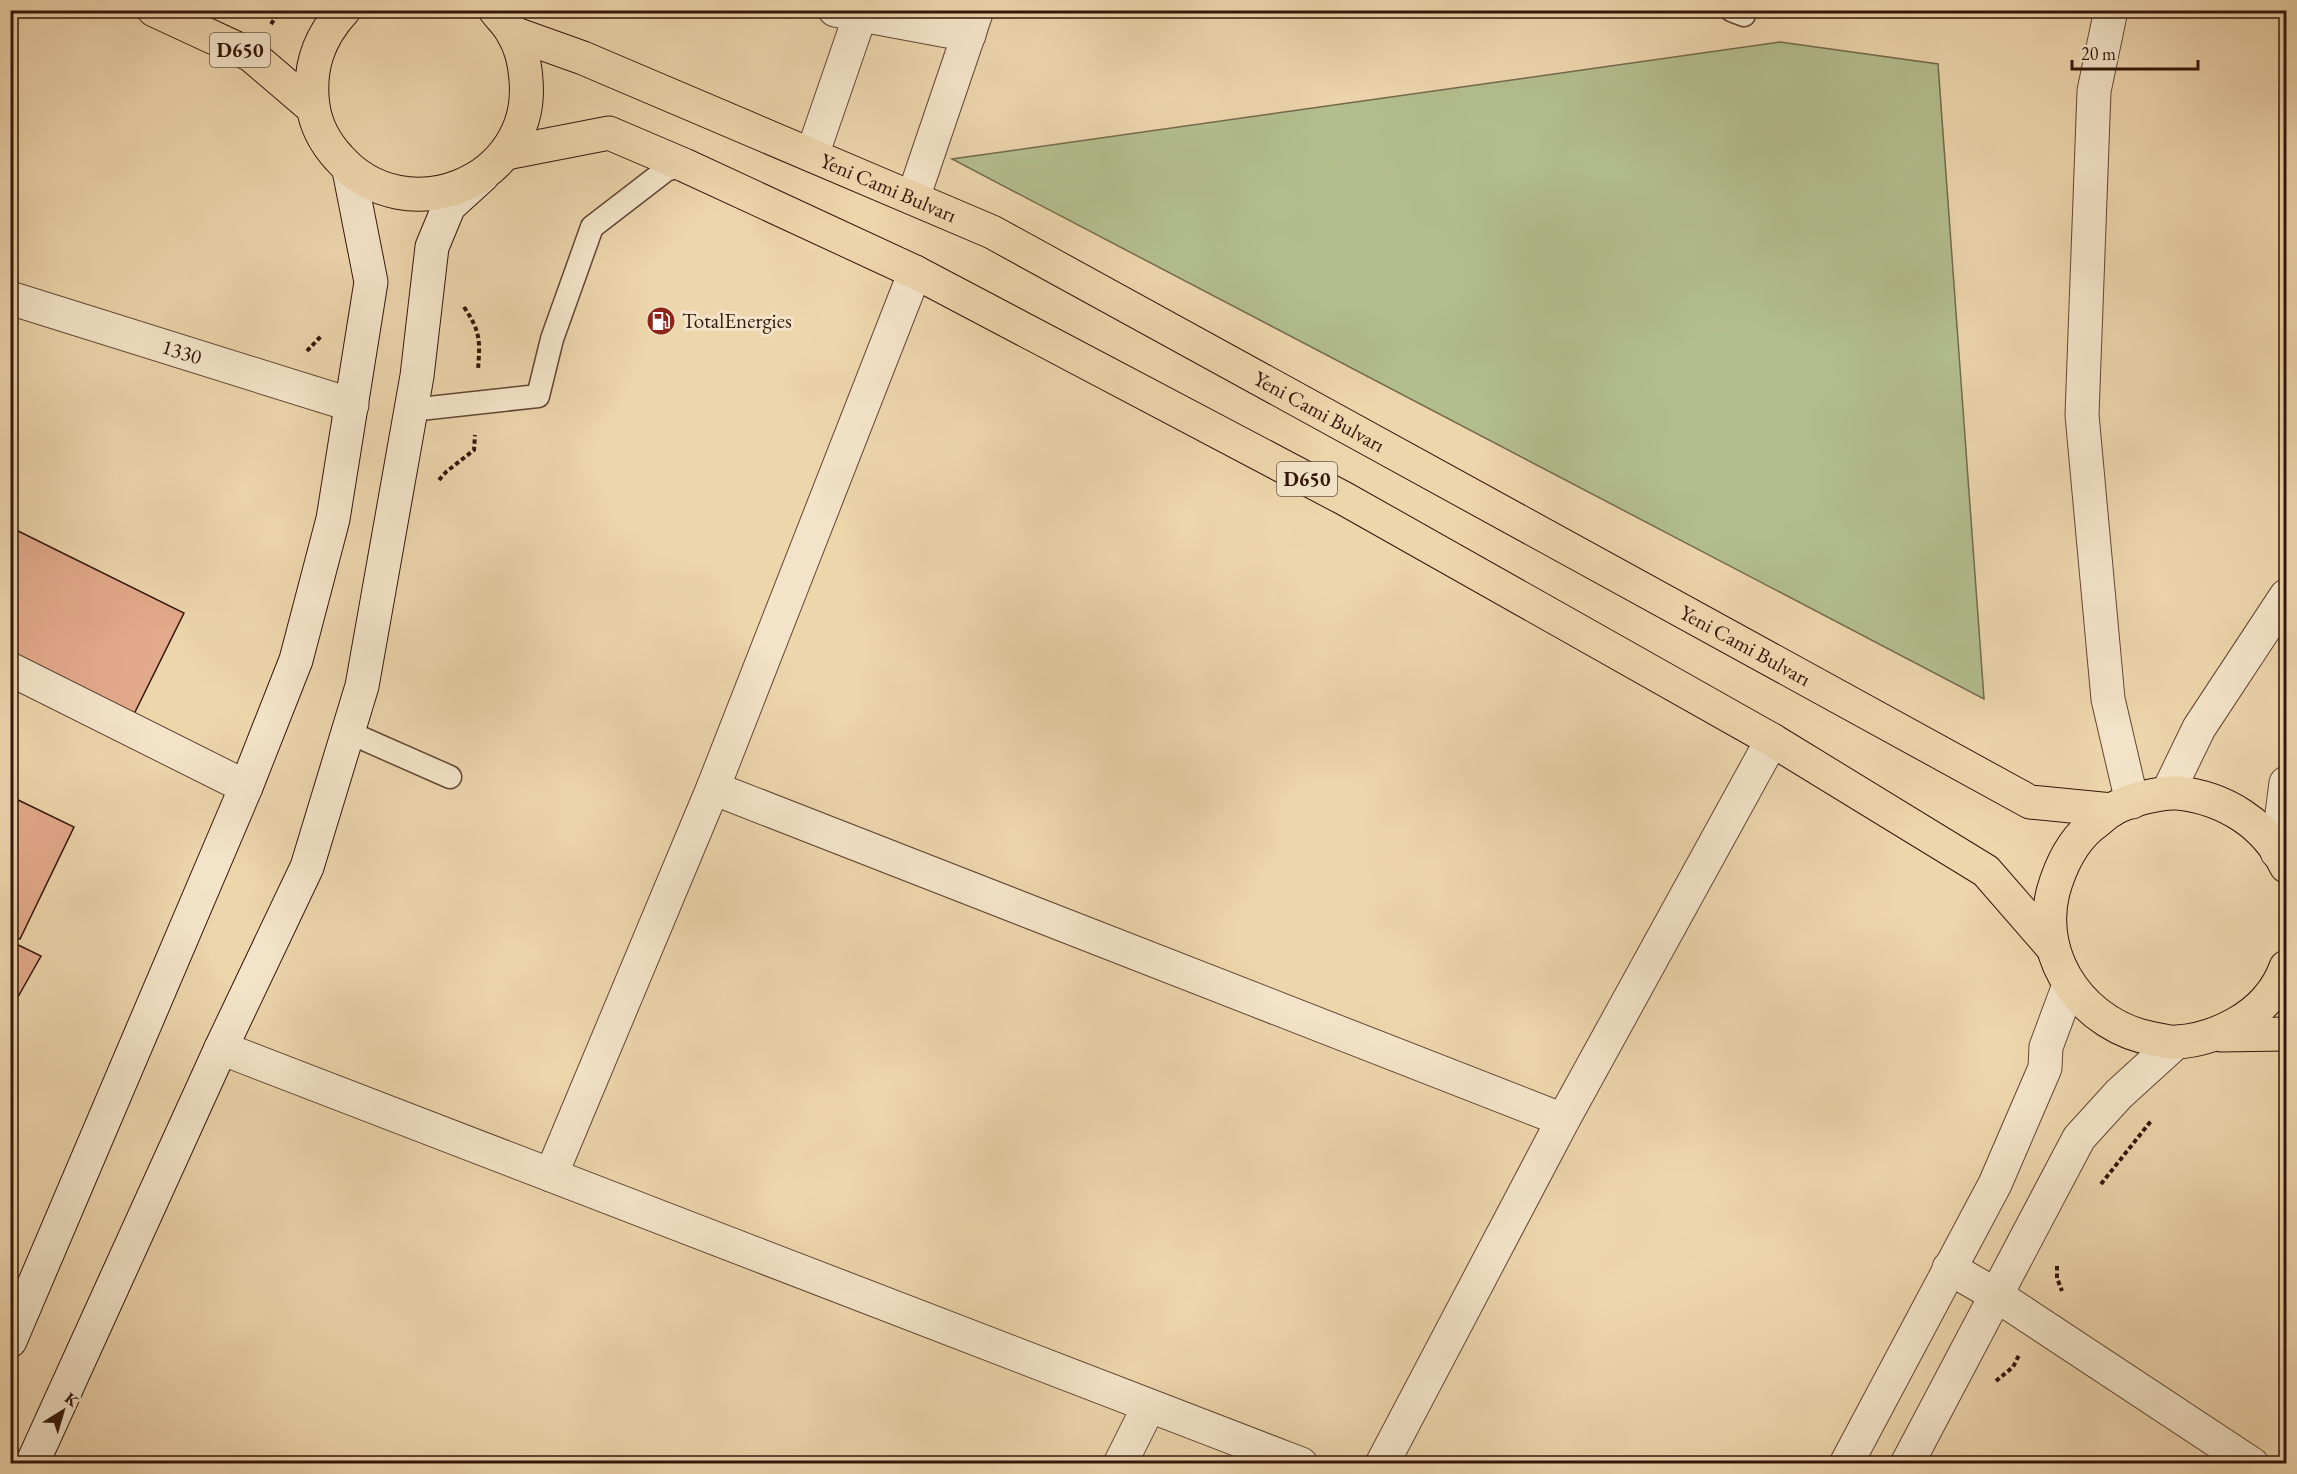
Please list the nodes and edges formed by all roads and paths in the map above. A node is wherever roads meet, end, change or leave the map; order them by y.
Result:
1 (154, 10) edge
2 (281, 10) edge
3 (344, 10) edge
4 (2110, 10) edge
5 (853, 12) edge
6 (504, 22) edge
7 (973, 23) edge
8 (270, 25) dead end
9 (314, 108) junction
10 (812, 155) junction
11 (494, 164) junction
12 (684, 165) junction
13 (349, 170) junction
14 (913, 198) junction
15 (915, 272) junction
16 (10, 298) edge
17 (461, 302) dead end
18 (326, 329) dead end
19 (480, 344) dead end
20 (301, 356) dead end
21 (352, 405) junction
22 (411, 410) junction
23 (2286, 596) edge
24 (10, 669) edge
25 (348, 732) junction
26 (1772, 740) junction
27 (450, 777) dead end
28 (2286, 783) edge
29 (246, 786) junction
30 (713, 788) junction
31 (2168, 792) junction
32 (2122, 806) junction
33 (2284, 861) edge
34 (2053, 948) junction
35 (2286, 968) edge
36 (2069, 985) junction
37 (2286, 1034) edge
38 (2216, 1035) junction
39 (2175, 1043) junction
40 (221, 1048) junction
41 (1563, 1120) junction
42 (2151, 1121) dead end
43 (551, 1175) junction
44 (2101, 1185) dead end
45 (1949, 1268) junction
46 (1996, 1295) junction
47 (15, 1318) edge
48 (1149, 1406) junction
49 (32, 1464) edge
50 (1120, 1464) edge
51 (1301, 1464) edge
52 (1382, 1464) edge
53 (1846, 1464) edge
54 (1907, 1464) edge
55 (2252, 1464) edge

1 - 9 main road, D650
2 - 8 path
3 - 9 main road
4 - 32 street
5 - 7 street
5 - 10 street
6 - 10 main road, Yeni Cami Bulvarı
6 - 11 main road
7 - 14 street
9 - 13 main road
10 - 14 main road, Yeni Cami Bulvarı
11 - 12 main road, D650
11 - 13 main road
11 - 22 street
12 - 15 main road, D650
12 - 22 lane
13 - 21 street
14 - 32 main road, Yeni Cami Bulvarı
15 - 26 main road, D650
15 - 30 street
16 - 21 street, 1330
17 - 19 path
18 - 20 path
21 - 29 street
22 - 25 street
23 - 31 street
24 - 29 street
25 - 27 lane
25 - 40 street
26 - 34 main road, D650
26 - 41 street
28 - 33 street
29 - 47 street
30 - 41 street
30 - 43 street
31 - 32 main road
31 - 33 main road
32 - 34 main road
34 - 36 main road
35 - 38 main road
36 - 39 main road
36 - 45 street
37 - 38 main road
38 - 39 main road
39 - 46 street
40 - 43 street
40 - 49 street
41 - 52 street
42 - 44 path
43 - 48 street
45 - 46 street
45 - 53 street
46 - 54 street
46 - 55 street
48 - 50 street
48 - 51 street

